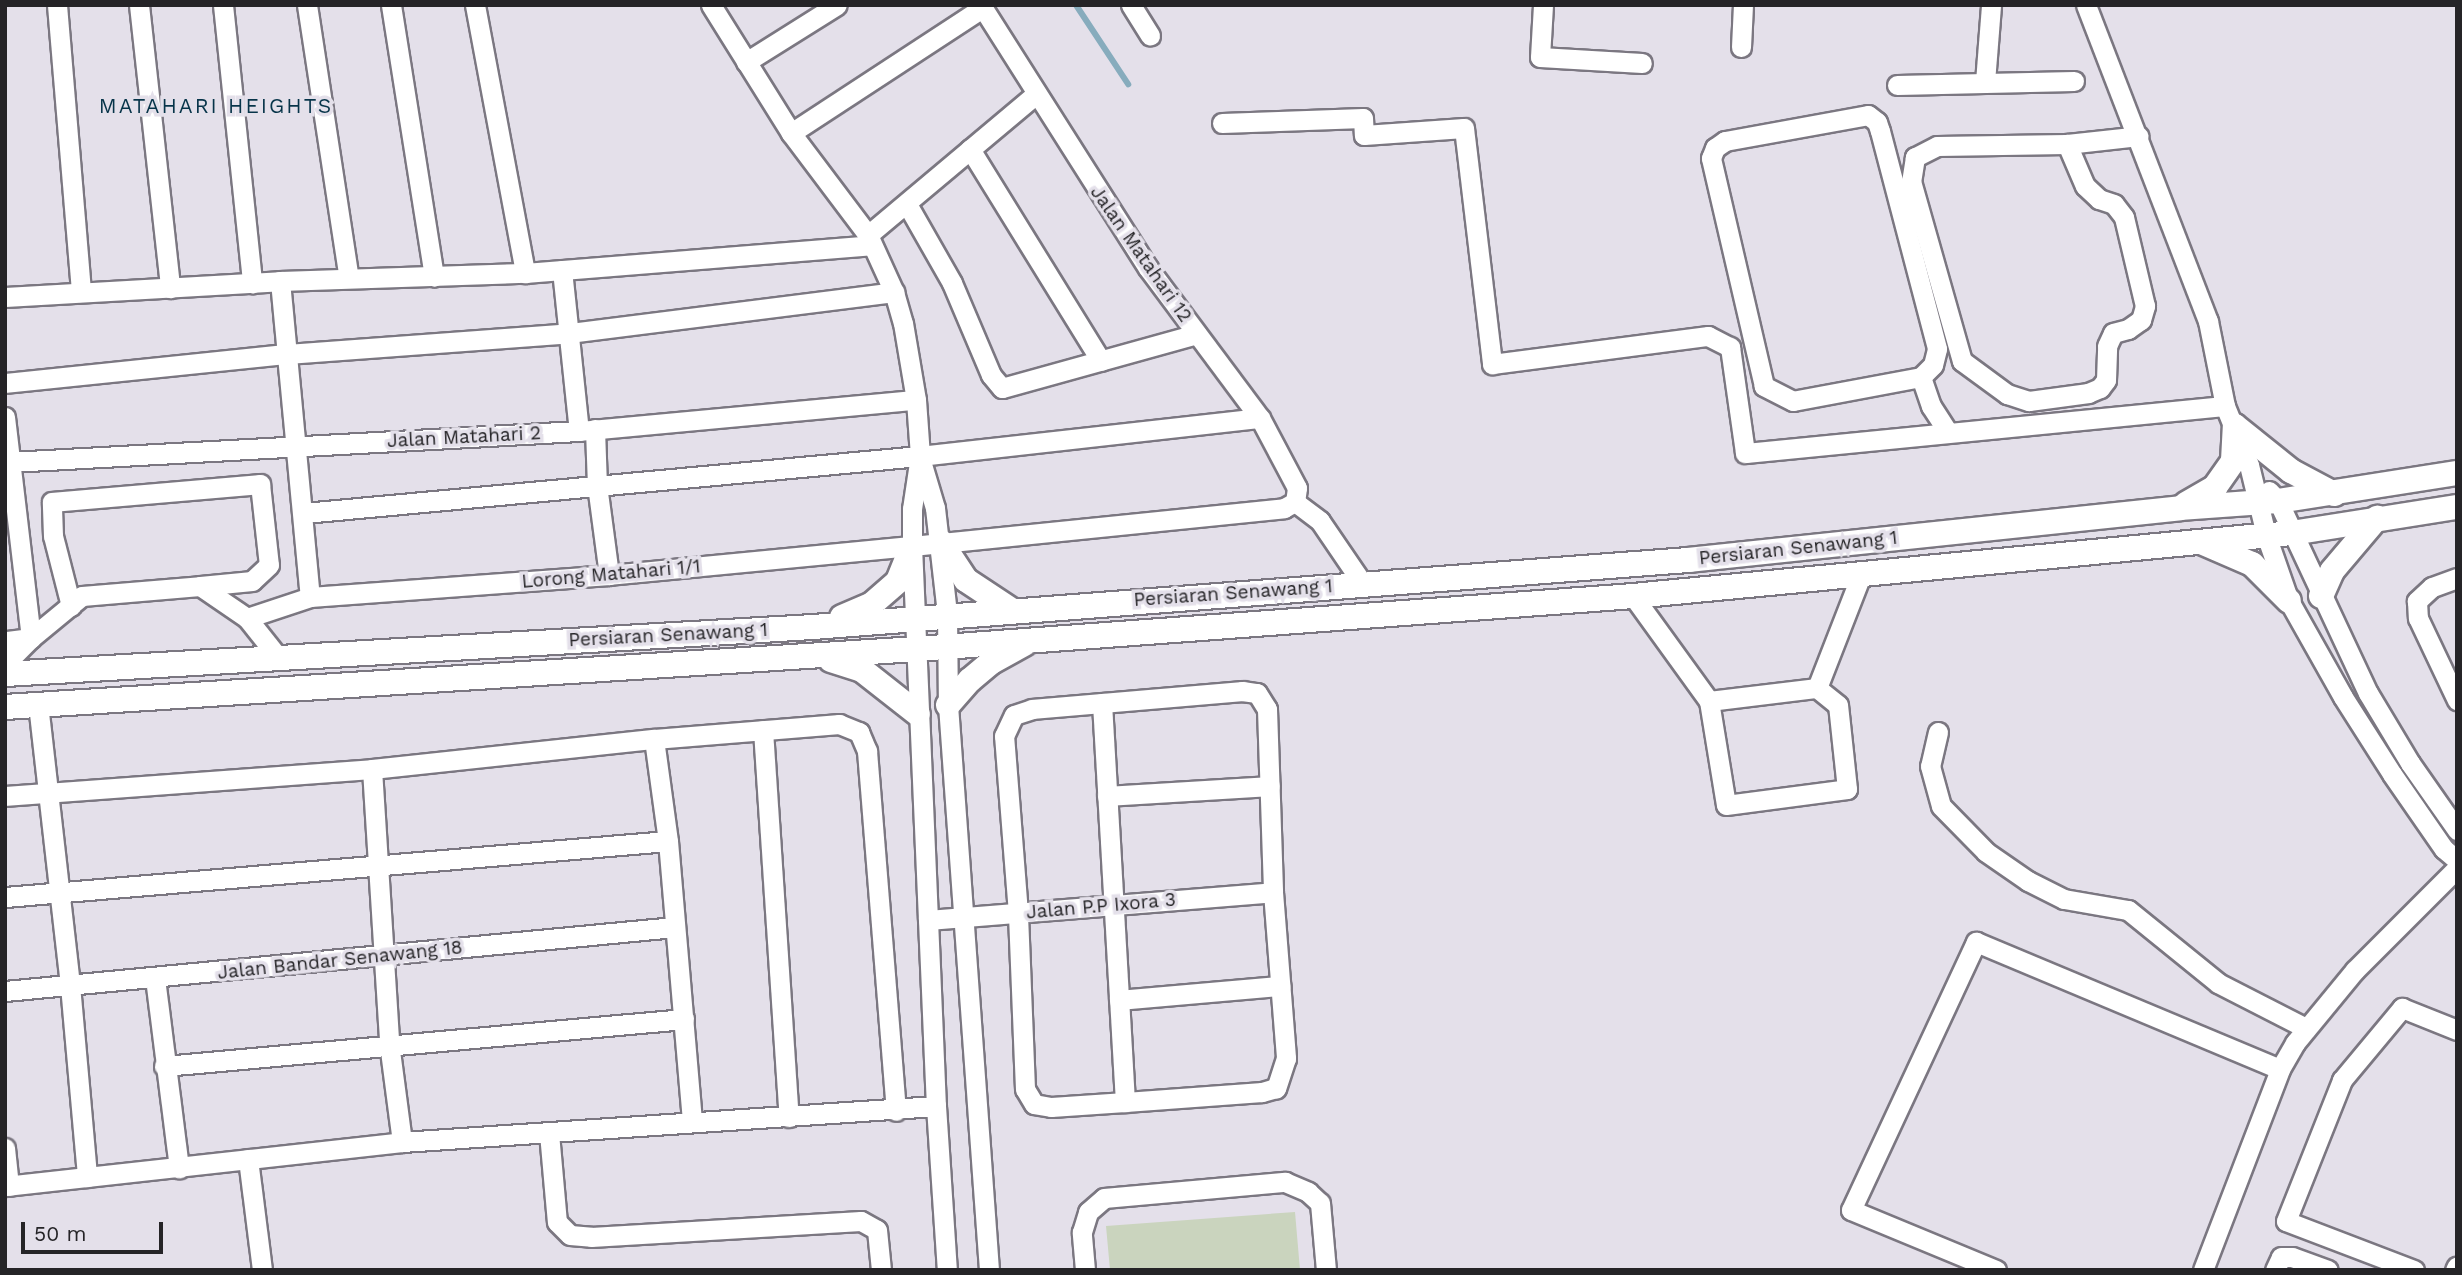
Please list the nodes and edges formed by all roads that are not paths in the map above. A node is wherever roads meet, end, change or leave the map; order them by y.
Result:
1 (57, 5) edge
2 (139, 5) edge
3 (223, 5) edge
4 (307, 5) edge
5 (391, 5) edge
6 (475, 5) edge
7 (711, 5) edge
8 (837, 5) edge
9 (1131, 5) edge
10 (1543, 5) edge
11 (1743, 5) edge
12 (1991, 5) edge
13 (2086, 5) edge
14 (981, 6) edge
15 (1150, 36) dead end
16 (1741, 47) dead end
17 (746, 62) junction
18 (1642, 63) dead end
19 (2074, 81) dead end
20 (1985, 82) junction
21 (1897, 85) dead end
22 (1035, 95) junction
23 (1222, 123) dead end
24 (791, 133) junction
25 (2139, 136) junction
26 (2067, 144) junction
27 (970, 149) junction
28 (907, 204) junction
29 (869, 240) junction
30 (562, 270) junction
31 (525, 272) junction
32 (434, 277) junction
33 (349, 278) junction
34 (280, 281) junction
35 (252, 283) junction
36 (170, 288) junction
37 (80, 292) junction
38 (894, 292) junction
39 (5, 297) edge
40 (570, 333) junction
41 (1197, 334) junction
42 (286, 354) junction
43 (1101, 361) junction
44 (1921, 377) junction
45 (5, 383) edge
46 (916, 400) junction
47 (2230, 416) junction
48 (5, 417) edge
49 (1260, 418) junction
50 (587, 430) junction
51 (1947, 432) junction
52 (295, 446) junction
53 (920, 456) junction
54 (10, 462) junction
55 (2457, 473) edge
56 (597, 485) junction
57 (2334, 494) junction
58 (1295, 502) junction
59 (2267, 502) junction
60 (2457, 507) edge
61 (2180, 508) junction
62 (304, 513) junction
63 (11, 517) edge
64 (2377, 518) junction
65 (2292, 533) junction
66 (2266, 535) junction
67 (2197, 541) junction
68 (941, 542) junction
69 (912, 546) junction
70 (609, 575) junction
71 (1861, 575) junction
72 (2457, 578) edge
73 (1363, 583) junction
74 (200, 586) junction
75 (1633, 596) junction
76 (2321, 596) junction
77 (310, 597) junction
78 (2289, 601) junction
79 (71, 606) junction
80 (1010, 610) junction
81 (947, 614) junction
82 (247, 618) junction
83 (916, 618) junction
84 (825, 624) junction
85 (31, 638) junction
86 (1031, 640) junction
87 (5, 641) edge
88 (948, 646) junction
89 (916, 649) junction
90 (818, 656) junction
91 (278, 657) junction
92 (5, 664) edge
93 (5, 674) edge
94 (1817, 688) junction
95 (2457, 700) edge
96 (1709, 701) junction
97 (1102, 703) junction
98 (38, 704) junction
99 (948, 705) junction
100 (5, 708) edge
101 (918, 714) junction
102 (763, 730) junction
103 (1938, 732) dead end
104 (654, 739) junction
105 (372, 769) junction
106 (1270, 786) junction
107 (47, 793) junction
108 (5, 796) edge
109 (1107, 796) junction
110 (2457, 830) edge
111 (668, 841) junction
112 (2452, 850) edge
113 (380, 865) junction
114 (2457, 868) edge
115 (59, 891) junction
116 (1273, 892) junction
117 (5, 897) edge
118 (1114, 905) junction
119 (1018, 913) junction
120 (963, 917) junction
121 (928, 920) junction
122 (675, 927) junction
123 (385, 955) junction
124 (155, 978) junction
125 (70, 985) junction
126 (1280, 986) junction
127 (5, 991) edge
128 (1119, 1000) junction
129 (684, 1018) junction
130 (2306, 1028) junction
131 (2457, 1031) edge
132 (389, 1043) junction
133 (164, 1066) junction
134 (2280, 1069) junction
135 (1125, 1102) junction
136 (936, 1106) junction
137 (896, 1111) junction
138 (789, 1116) junction
139 (692, 1121) junction
140 (549, 1133) junction
141 (401, 1142) junction
142 (5, 1148) edge
143 (248, 1159) junction
144 (179, 1168) junction
145 (87, 1177) junction
146 (7, 1186) edge
147 (2371, 1262) edge
148 (262, 1270) edge
149 (881, 1270) edge
150 (947, 1270) edge
151 (989, 1270) edge
152 (1086, 1270) edge
153 (1326, 1270) edge
154 (1996, 1270) edge
155 (2203, 1270) edge
156 (2275, 1270) edge
157 (2328, 1270) edge
158 (2414, 1270) edge

1 - 37 street
2 - 36 street
3 - 35 street
4 - 33 street
5 - 32 street
6 - 31 street
7 - 17 street
8 - 17 street
9 - 15 street
10 - 18 street
11 - 16 street
12 - 20 street
13 - 25 street
14 - 22 street, Jalan Matahari 12
14 - 24 street
17 - 24 street
19 - 20 street
20 - 21 street
22 - 27 street
22 - 41 street, Jalan Matahari 12
23 - 51 street
24 - 29 street
25 - 26 street
25 - 47 street
26 - 26 street
27 - 28 street
27 - 43 street
28 - 29 street
28 - 43 street
29 - 30 street
29 - 38 street
30 - 31 street
30 - 40 street
31 - 32 street
32 - 33 street
33 - 34 street
34 - 35 street
34 - 42 street
35 - 36 street
36 - 37 street
37 - 39 street
38 - 40 street
38 - 46 street
40 - 42 street
40 - 50 street
41 - 43 street
41 - 49 street, Jalan Matahari 12
42 - 45 street
42 - 52 street
44 - 44 street
44 - 51 street
46 - 50 street, Jalan Matahari 2
46 - 53 street
47 - 51 street
47 - 57 main road
47 - 59 street
47 - 61 main road
48 - 54 street
49 - 53 street
49 - 58 street, Jalan Matahari 12
50 - 52 street, Jalan Matahari 2
50 - 56 street
52 - 54 street, Jalan Matahari 2
52 - 62 street
53 - 56 street
53 - 68 street
53 - 69 street
54 - 63 street
55 - 57 main road, Persiaran Senawang 1
56 - 62 street
56 - 70 street
57 - 59 main road, Persiaran Senawang 1
58 - 68 street, Lorong Matahari 1/1
58 - 73 street
59 - 61 main road, Persiaran Senawang 1
59 - 65 street
59 - 66 street
60 - 64 main road, Persiaran Senawang 1
61 - 73 main road, Persiaran Senawang 1
62 - 77 street
63 - 85 street
64 - 65 main road, Persiaran Senawang 1
64 - 76 main road
65 - 66 main road, Persiaran Senawang 1
65 - 76 street
66 - 67 main road, Persiaran Senawang 1
66 - 78 street
67 - 71 main road, Persiaran Senawang 1
67 - 78 main road
68 - 69 street, Lorong Matahari 1/1
68 - 80 main road
68 - 81 street
69 - 70 street, Lorong Matahari 1/1
69 - 83 street
69 - 84 main road
70 - 77 street, Lorong Matahari 1/1
71 - 75 main road, Persiaran Senawang 1
71 - 94 street
72 - 95 street
73 - 80 main road, Persiaran Senawang 1
74 - 79 street
74 - 79 street
74 - 82 street
75 - 86 main road, Persiaran Senawang 1
75 - 96 street
76 - 110 street
77 - 82 street, Lorong Matahari 1/1
78 - 112 street
79 - 85 street
80 - 81 main road, Persiaran Senawang 1
81 - 83 main road, Persiaran Senawang 1
81 - 88 street
82 - 91 street
83 - 84 main road, Persiaran Senawang 1
83 - 89 street
84 - 91 main road, Persiaran Senawang 1
85 - 87 street
85 - 92 street
86 - 88 main road, Persiaran Senawang 1
86 - 99 main road
88 - 89 main road, Persiaran Senawang 1
88 - 99 street
89 - 90 main road, Persiaran Senawang 1
89 - 101 street
90 - 98 main road, Persiaran Senawang 1
90 - 101 main road
91 - 93 main road, Persiaran Senawang 1
94 - 96 street
94 - 96 street
97 - 106 street
97 - 109 street
97 - 119 street
98 - 100 main road, Persiaran Senawang 1
98 - 107 street
99 - 120 street
101 - 121 street
102 - 104 street
102 - 137 street
102 - 138 street
103 - 130 street
104 - 105 street
104 - 111 street
105 - 107 street
105 - 113 street
106 - 109 street
106 - 116 street
107 - 108 street
107 - 115 street
109 - 118 street
111 - 113 street
111 - 122 street
113 - 115 street
113 - 123 street
114 - 130 street
115 - 117 street
115 - 125 street
116 - 118 street, Jalan P.P Ixora 3
116 - 126 street
118 - 119 street, Jalan P.P Ixora 3
118 - 128 street
119 - 120 street, Jalan P.P Ixora 3
119 - 135 street
120 - 121 street, Jalan P.P Ixora 3
120 - 151 street
121 - 136 street
122 - 123 street, Jalan Bandar Senawang 18
122 - 129 street
123 - 124 street, Jalan Bandar Senawang 18
123 - 132 street
124 - 125 street, Jalan Bandar Senawang 18
124 - 133 street
125 - 127 street, Jalan Bandar Senawang 18
125 - 145 street
126 - 128 street
126 - 135 street
128 - 135 street
129 - 132 street
129 - 139 street
130 - 134 street
131 - 147 street
132 - 133 street
132 - 141 street
133 - 144 street
134 - 154 street
134 - 155 street
136 - 137 street
136 - 150 street
137 - 138 street
138 - 139 street
139 - 140 street
140 - 141 street
140 - 149 street
141 - 143 street
142 - 146 street
143 - 144 street
143 - 148 street
144 - 145 street
145 - 146 street
147 - 158 street
152 - 153 street
156 - 157 street

